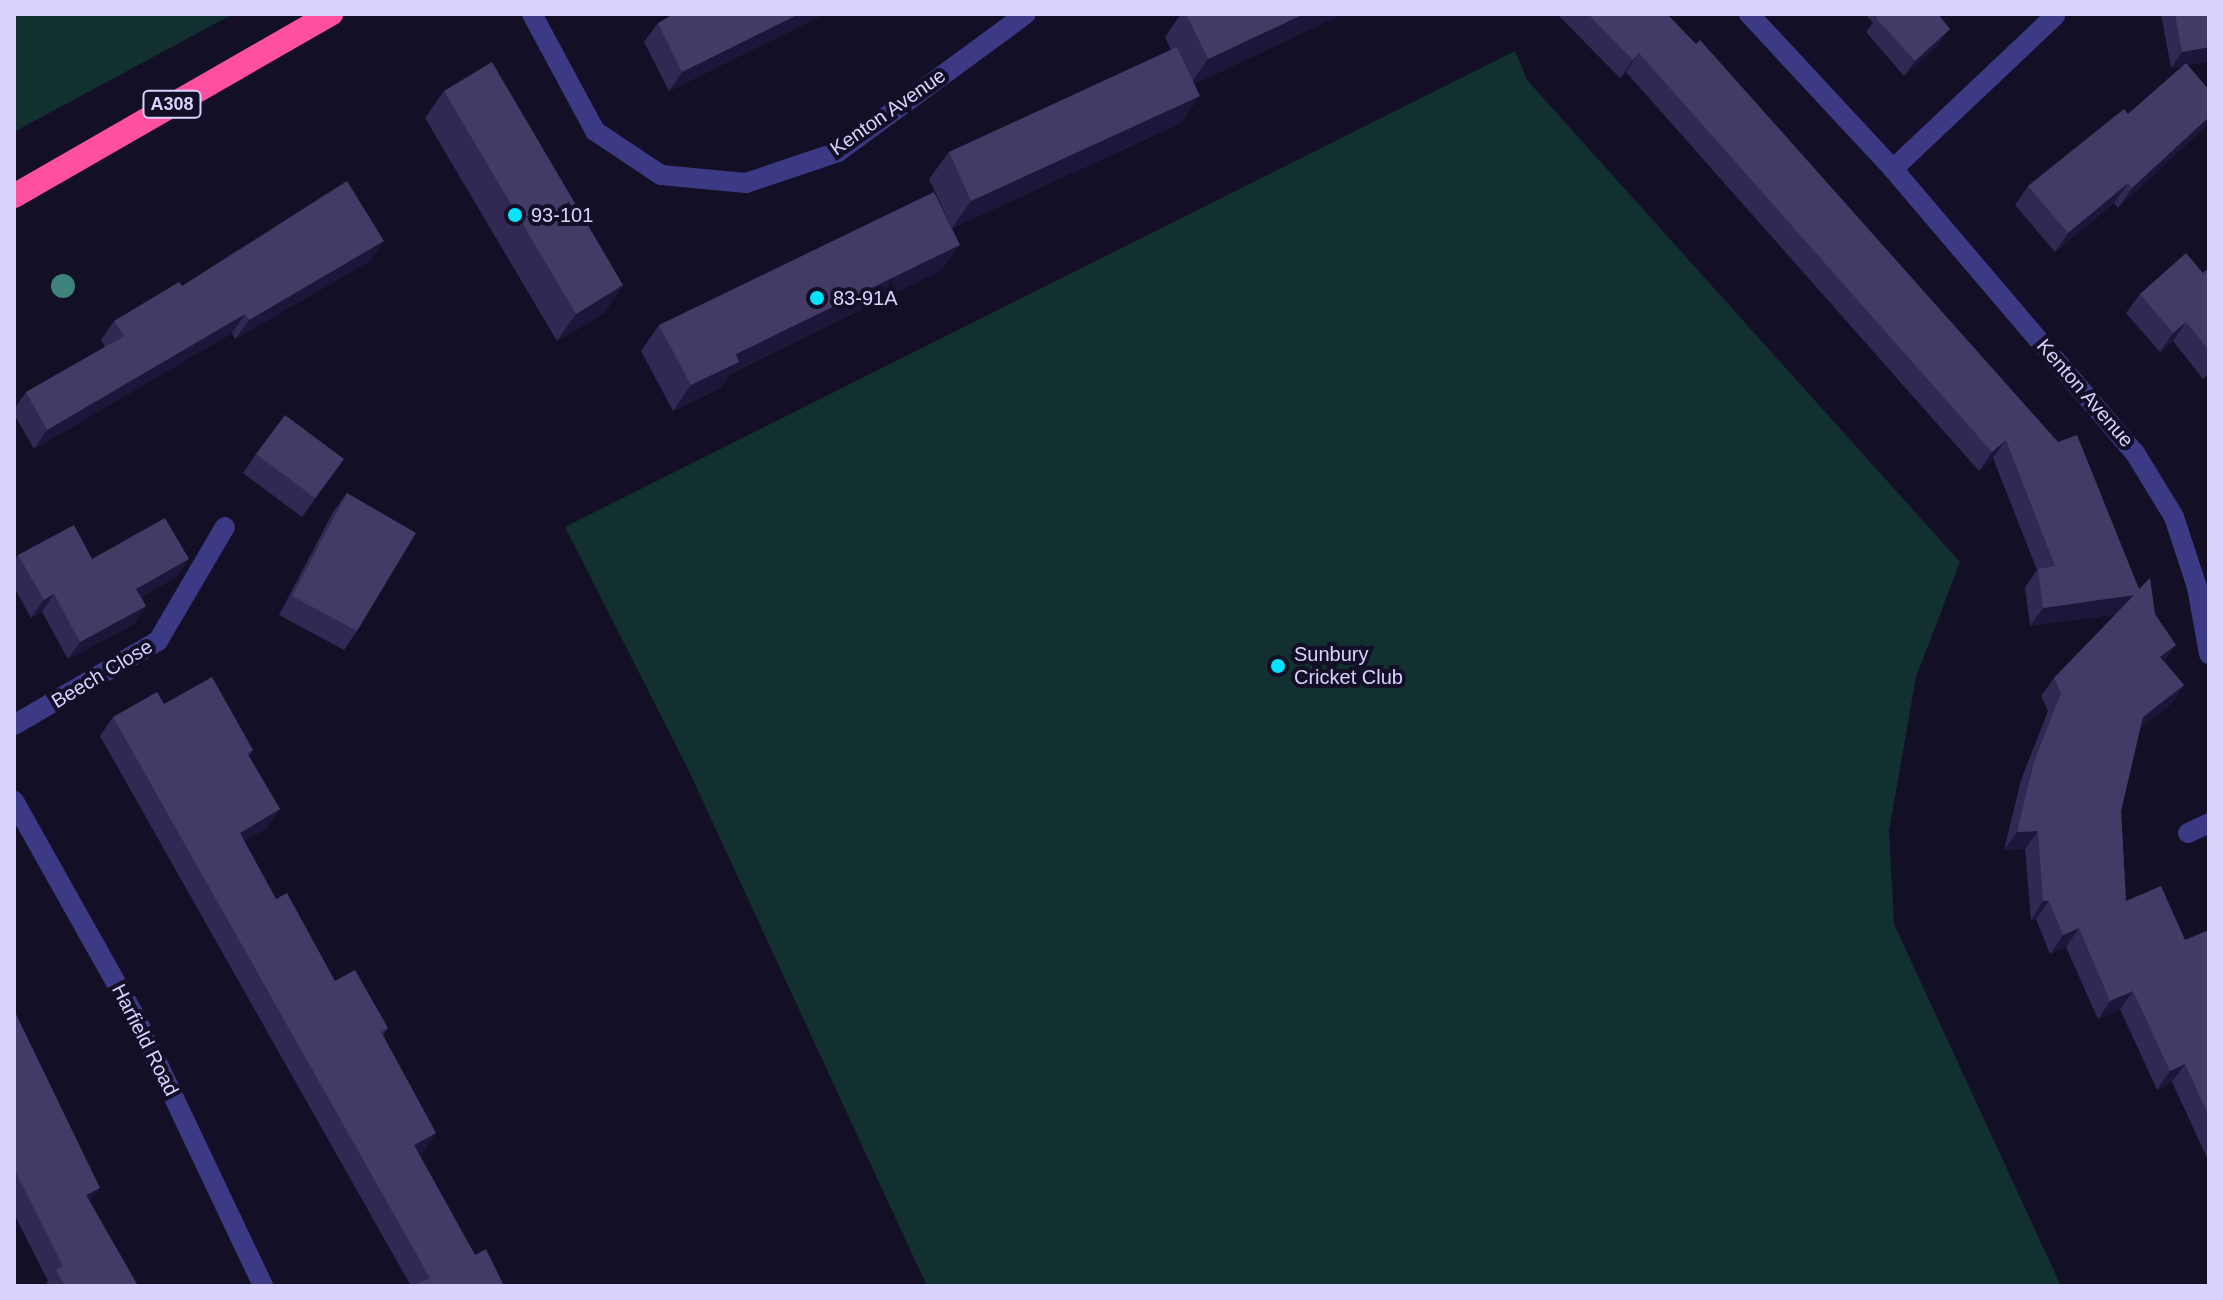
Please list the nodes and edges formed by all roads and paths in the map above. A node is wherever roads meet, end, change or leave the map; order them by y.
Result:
1 (331, 14) edge
2 (532, 14) edge
3 (1026, 14) edge
4 (1749, 14) edge
5 (2055, 16) dead end
6 (1893, 169) junction
7 (14, 196) edge
8 (225, 527) dead end
9 (2209, 654) edge
10 (14, 725) edge
11 (14, 801) edge
12 (2209, 823) edge
13 (2188, 833) dead end
14 (263, 1286) edge

1 - 7 highway, A308
2 - 3 street, Kenton Avenue
4 - 6 street, Kenton Avenue
5 - 6 street
6 - 9 street, Kenton Avenue
8 - 10 street, Beech Close
11 - 14 street, Harfield Road
12 - 13 street

